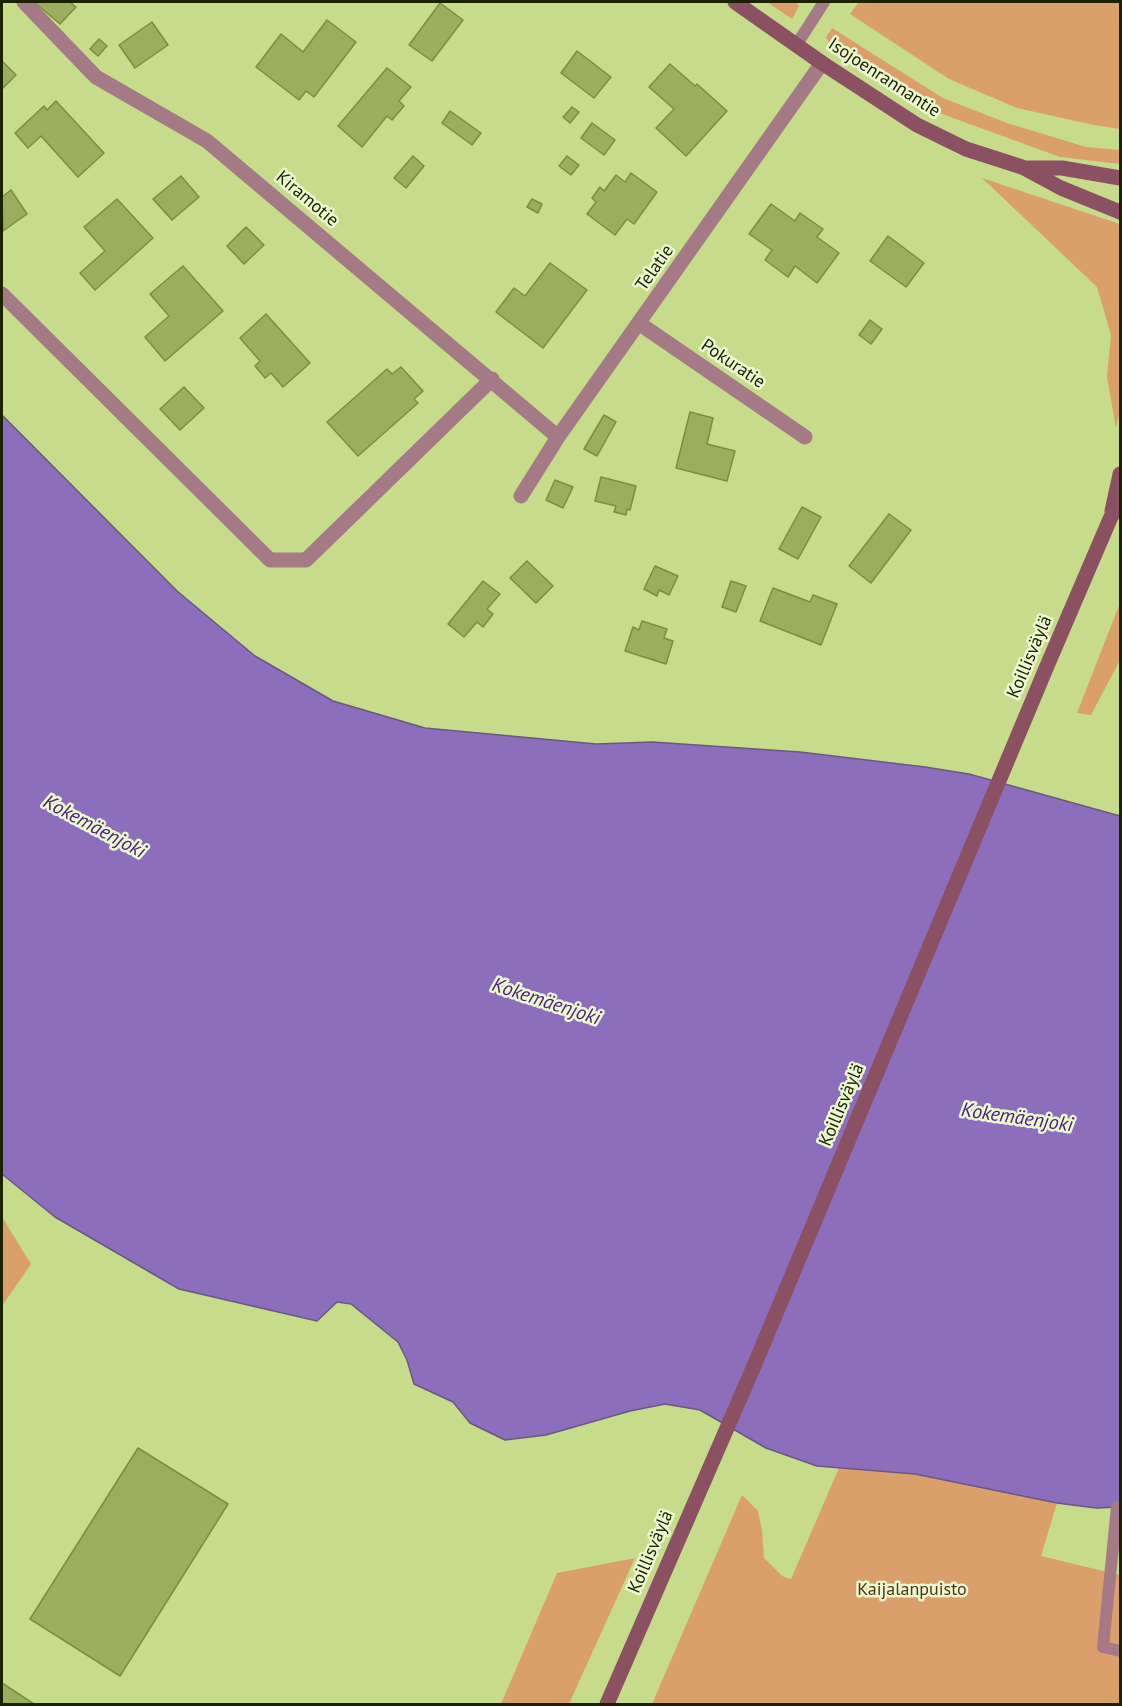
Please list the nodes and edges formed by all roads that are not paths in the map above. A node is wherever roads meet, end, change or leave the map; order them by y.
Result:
1 (24, 2) edge
2 (735, 2) edge
3 (824, 2) edge
4 (797, 44) junction
5 (822, 63) junction
6 (1022, 167) junction
7 (1120, 178) edge
8 (1120, 212) edge
9 (2, 294) edge
10 (639, 324) junction
11 (492, 379) junction
12 (804, 436) dead end
13 (558, 437) junction
14 (1120, 474) edge
15 (521, 496) dead end
16 (1120, 500) edge
17 (1110, 519) junction
18 (1117, 1507) dead end
19 (1120, 1651) edge
20 (607, 1704) edge

1 - 11 street, Kiramotie
2 - 4 main road, Isojoenrannantie
3 - 4 lane
4 - 5 main road, Isojoenrannantie
5 - 6 main road, Isojoenrannantie
5 - 10 street, Telatie
6 - 7 main road, Isojoenrannantie
6 - 8 main road, Isojoenrannantie
9 - 11 street
10 - 12 street, Pokuratie
10 - 13 street, Telatie
11 - 13 street, Kiramotie
13 - 15 street, Telatie
14 - 17 main road, Koillisväylä
16 - 17 main road, Koillisväylä
17 - 20 main road, Koillisväylä
18 - 19 lane

